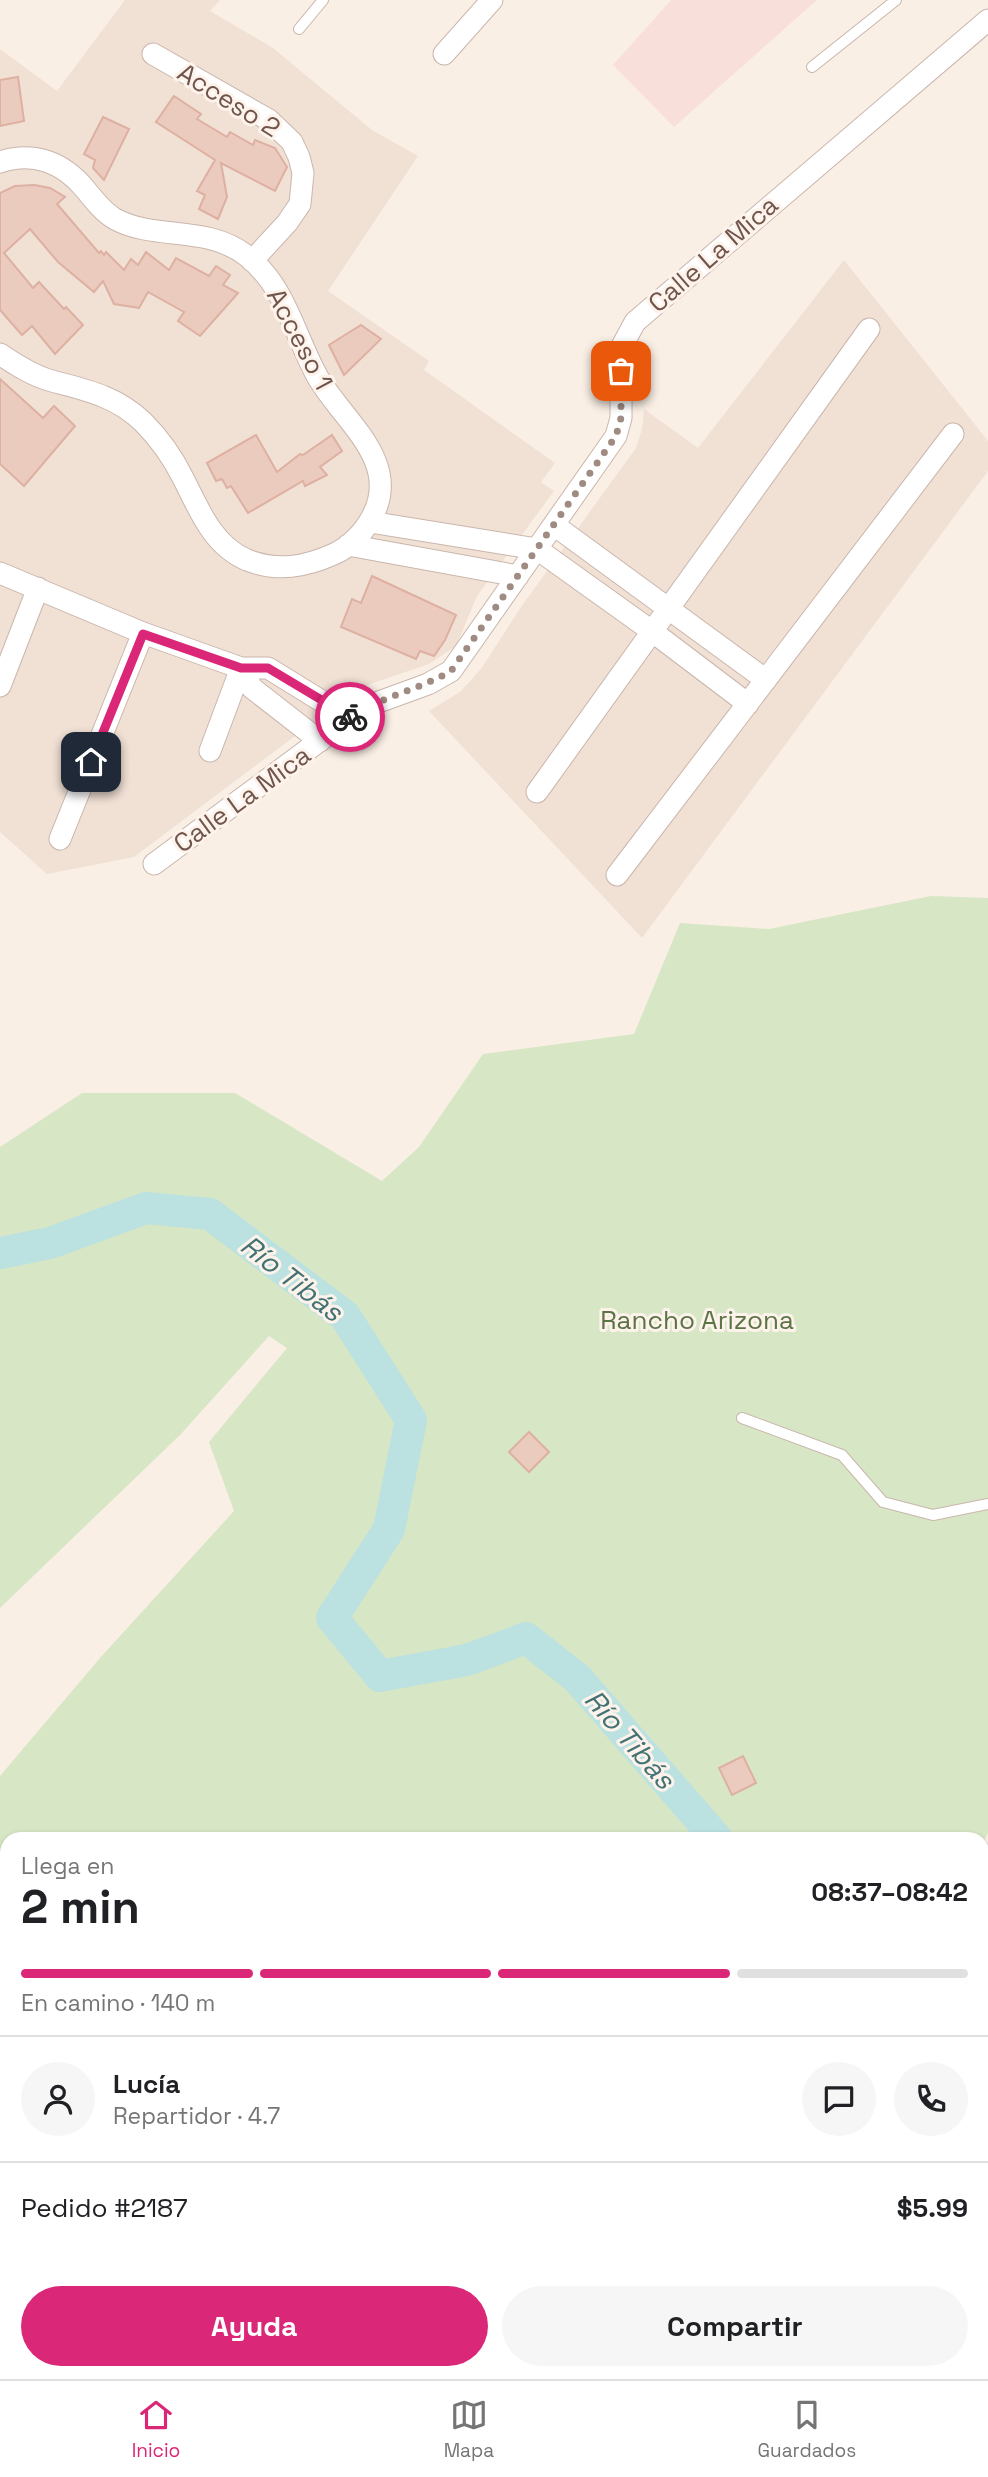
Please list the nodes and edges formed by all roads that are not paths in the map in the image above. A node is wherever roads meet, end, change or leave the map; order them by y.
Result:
1 (323, 0) edge
2 (492, 0) edge
3 (896, 0) edge
4 (988, 20) edge
5 (299, 29) dead end
6 (153, 54) dead end
7 (444, 54) dead end
8 (812, 67) dead end
9 (0, 162) edge
10 (252, 261) junction
11 (869, 329) dead end
12 (0, 354) edge
13 (953, 434) dead end
14 (370, 522) junction
15 (554, 525) junction
16 (348, 545) junction
17 (537, 548) junction
18 (0, 573) edge
19 (518, 576) junction
20 (38, 588) junction
21 (670, 610) junction
22 (653, 632) junction
23 (143, 634) junction
24 (241, 668) junction
25 (766, 680) junction
26 (0, 686) edge
27 (748, 704) junction
28 (349, 718) junction
29 (320, 741) junction
30 (210, 751) dead end
31 (537, 792) dead end
32 (60, 839) dead end
33 (154, 864) dead end
34 (617, 875) dead end
35 (742, 1418) dead end
36 (988, 1504) edge

1 - 5 lane
2 - 7 street
3 - 8 lane
4 - 15 street, Calle La Mica
6 - 10 street, Acceso 2
9 - 10 street, Acceso 1
10 - 14 street, Acceso 1
11 - 21 street
12 - 16 street, Acceso 1
13 - 25 street
14 - 16 street, Acceso 1
14 - 17 street
15 - 17 street, Calle La Mica
15 - 21 street
16 - 19 street
17 - 19 street, Calle La Mica
17 - 22 street
18 - 20 street
19 - 28 street, Calle La Mica
20 - 23 street
20 - 26 street
21 - 22 street
21 - 25 street
22 - 27 street
22 - 31 street
23 - 24 street
23 - 32 street
24 - 28 street
24 - 29 street
24 - 30 street
25 - 27 street
27 - 34 street
28 - 29 street, Calle La Mica
29 - 33 street, Calle La Mica
35 - 36 lane

